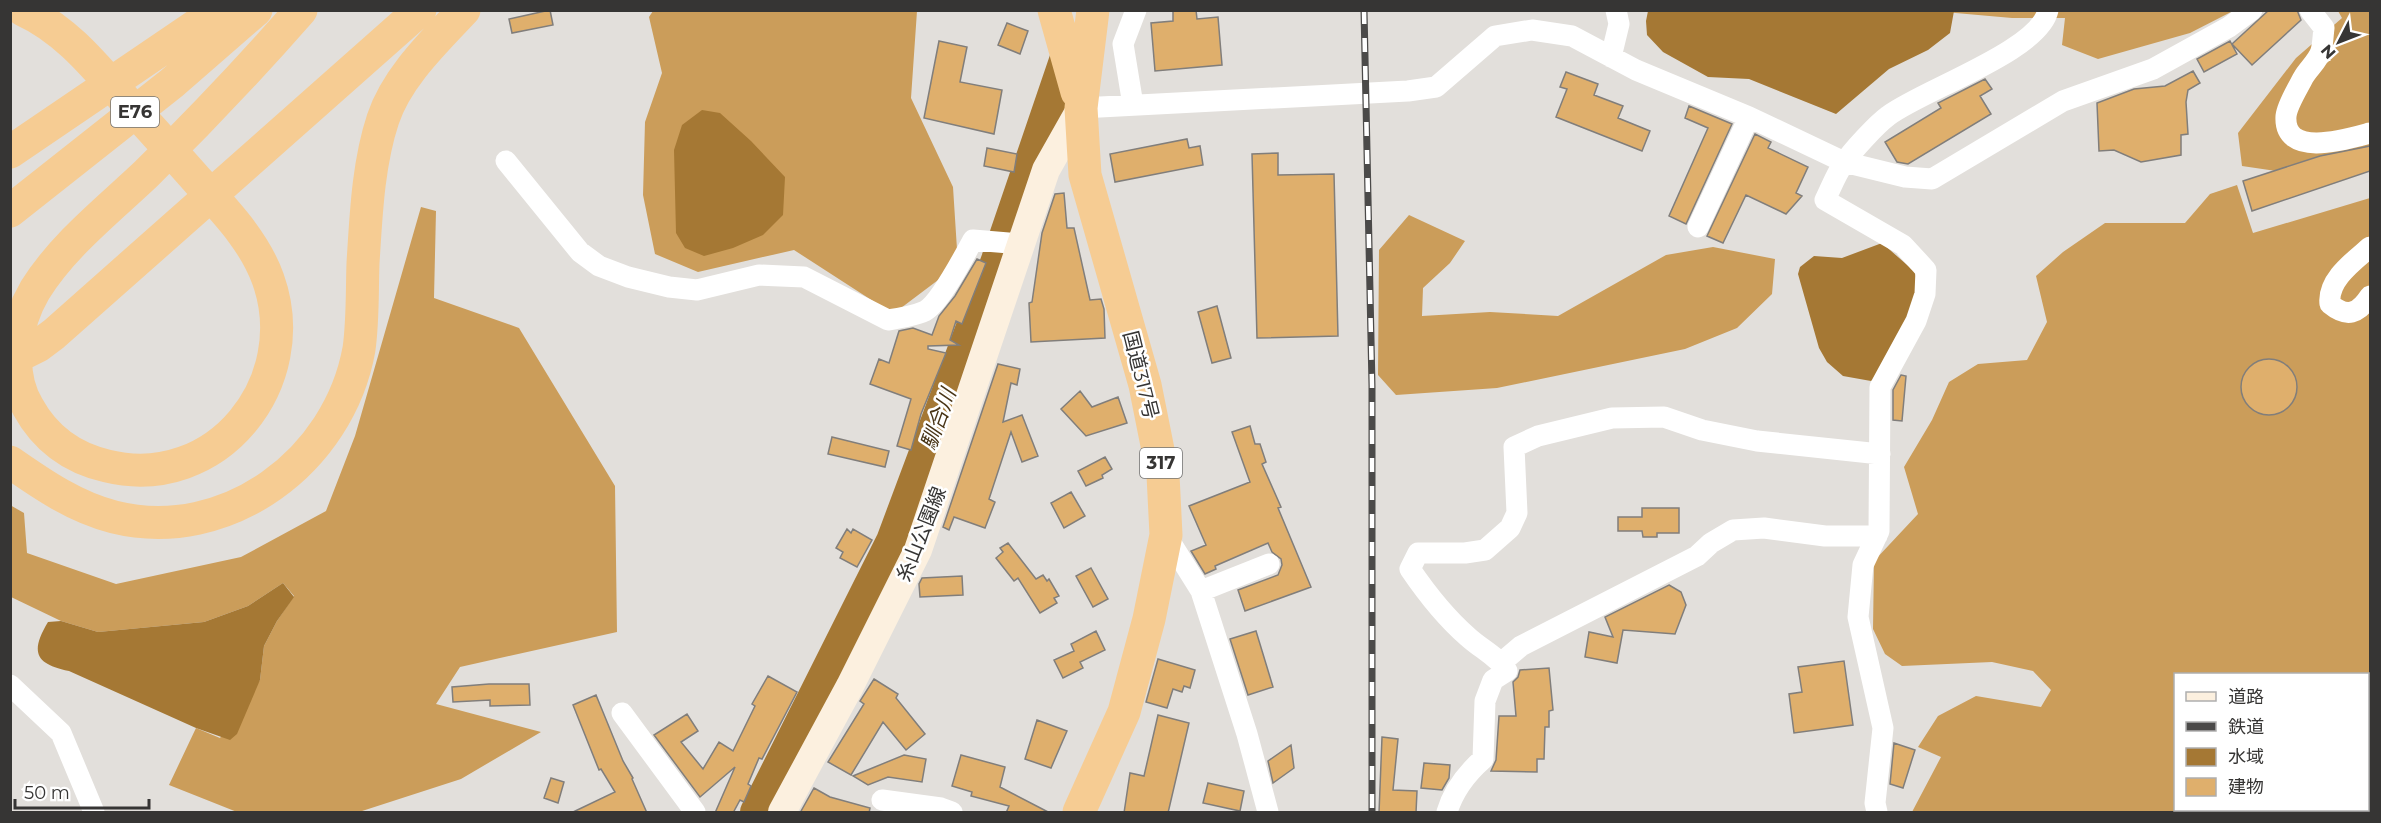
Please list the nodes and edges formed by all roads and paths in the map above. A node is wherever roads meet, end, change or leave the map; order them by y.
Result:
1 (23, 10) edge
2 (60, 10) edge
3 (219, 10) edge
4 (256, 10) edge
5 (301, 10) edge
6 (420, 10) edge
7 (464, 10) edge
8 (1054, 10) edge
9 (1093, 10) edge
10 (1136, 10) edge
11 (1616, 10) edge
12 (2048, 10) edge
13 (2252, 10) edge
14 (2310, 10) edge
15 (1611, 57) junction
16 (105, 65) junction
17 (1133, 105) junction
18 (1082, 108) junction
19 (1749, 117) junction
20 (2370, 133) edge
21 (10, 152) edge
22 (506, 161) dead end
23 (1844, 162) junction
24 (10, 211) edge
25 (237, 213) junction
26 (1698, 227) dead end
27 (1020, 244) junction
28 (2370, 247) edge
29 (2370, 296) edge
30 (10, 360) edge
31 (10, 450) edge
32 (1880, 454) junction
33 (10, 462) edge
34 (1166, 535) junction
35 (1877, 536) junction
36 (1269, 564) dead end
37 (1201, 591) junction
38 (1501, 663) junction
39 (10, 685) edge
40 (622, 713) dead end
41 (882, 800) dead end
42 (93, 813) edge
43 (695, 813) edge
44 (782, 813) edge
45 (952, 813) edge
46 (1079, 813) edge
47 (1268, 813) edge
48 (1447, 813) edge
49 (1877, 813) edge

1 - 16 highway
2 - 16 highway
3 - 21 highway
4 - 24 highway, E76
5 - 25 highway
6 - 30 highway
7 - 33 highway
8 - 18 highway, 国道317号 / 317
9 - 18 highway, 国道317号 / 317
10 - 17 street
11 - 15 street
12 - 23 street
13 - 23 street
14 - 20 street
15 - 17 street
15 - 19 street
16 - 25 highway
17 - 18 street
18 - 27 main road, 糸山公園線
18 - 34 highway, 国道317号 / 317
19 - 23 street
19 - 26 street
22 - 27 street
23 - 32 street
25 - 31 highway
27 - 44 main road, 糸山公園線
28 - 29 street
32 - 35 street
32 - 38 street
34 - 37 street
34 - 46 highway, 国道317号 / 317
35 - 38 street
35 - 49 street
36 - 37 street
37 - 47 street
38 - 48 street
39 - 42 street
40 - 43 street
41 - 45 street

